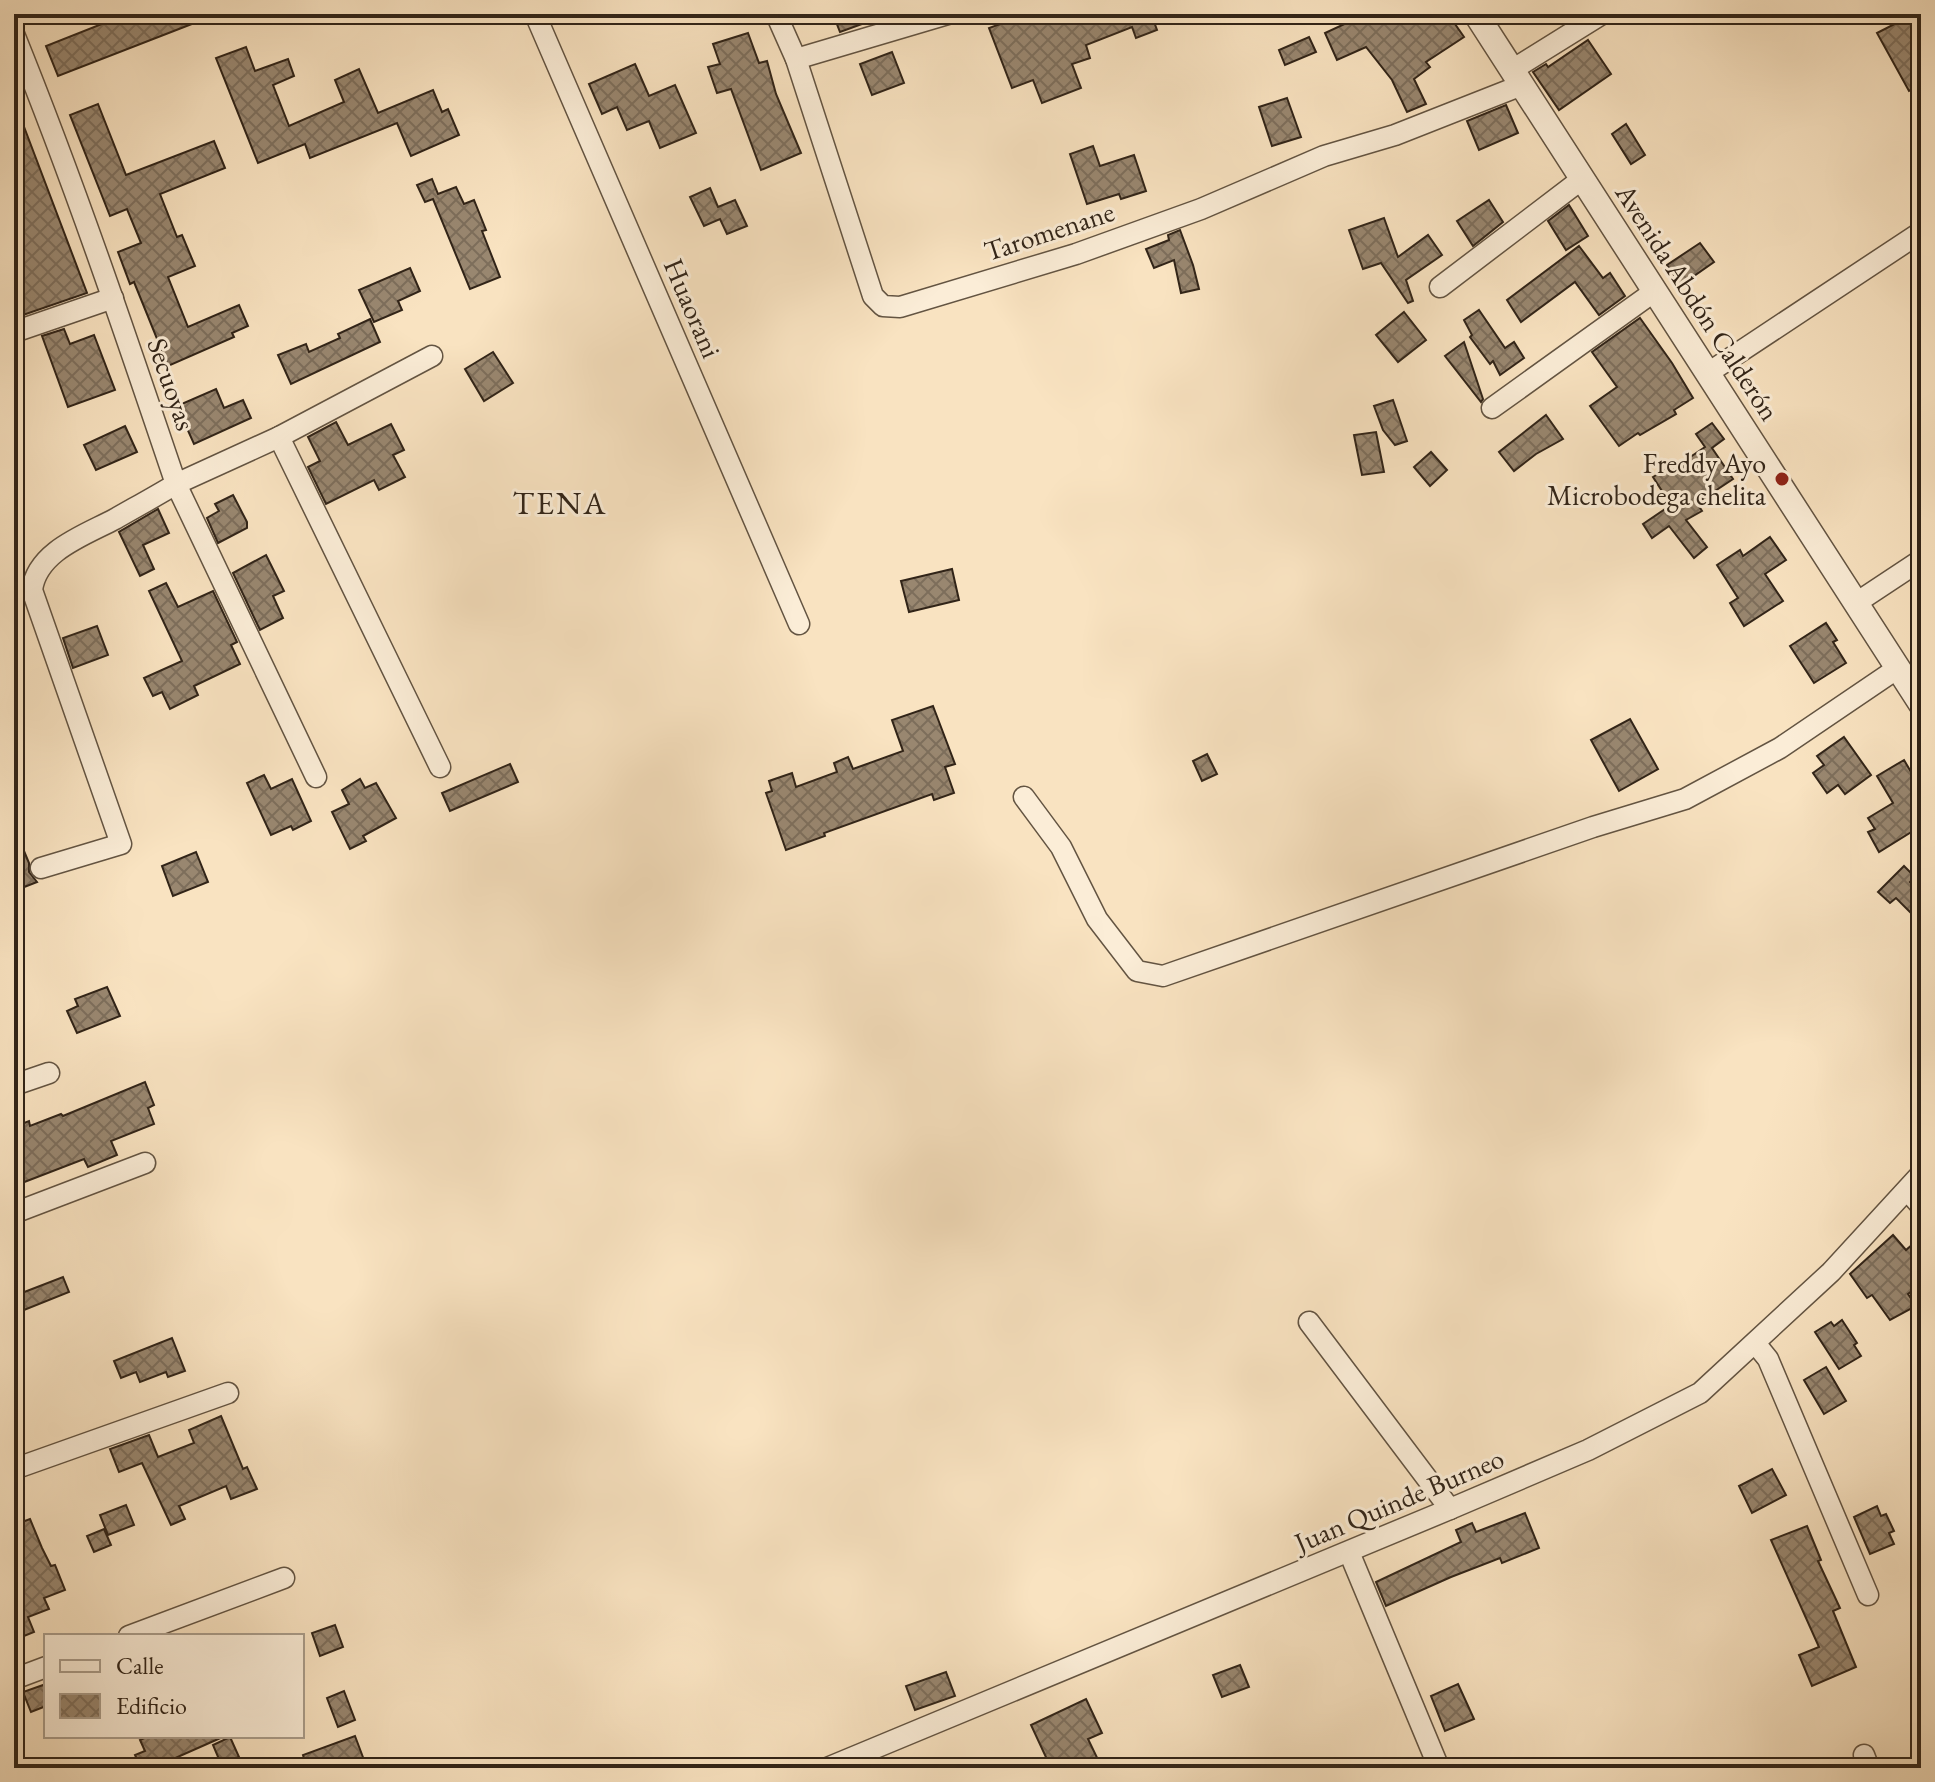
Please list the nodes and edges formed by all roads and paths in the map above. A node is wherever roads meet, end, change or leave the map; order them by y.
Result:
1 (535, 14) edge
2 (776, 14) edge
3 (948, 14) edge
4 (1476, 14) edge
5 (1602, 14) edge
6 (14, 34) edge
7 (796, 59) junction
8 (1517, 77) junction
9 (1582, 179) junction
10 (1921, 232) edge
11 (1440, 287) dead end
12 (1655, 291) junction
13 (113, 298) junction
14 (14, 332) edge
15 (432, 356) dead end
16 (1708, 373) junction
17 (1492, 408) dead end
18 (279, 437) junction
19 (176, 484) junction
20 (1921, 560) edge
21 (1856, 603) junction
22 (799, 624) dead end
23 (1912, 683) edge
24 (440, 767) dead end
25 (316, 777) dead end
26 (1024, 797) dead end
27 (41, 868) dead end
28 (49, 1073) dead end
29 (14, 1085) edge
30 (145, 1163) dead end
31 (1921, 1174) edge
32 (1907, 1190) junction
33 (1921, 1206) edge
34 (14, 1213) edge
35 (1309, 1322) dead end
36 (1755, 1343) junction
37 (228, 1393) dead end
38 (14, 1469) edge
39 (1450, 1509) junction
40 (1349, 1552) junction
41 (284, 1578) dead end
42 (1868, 1595) dead end
43 (134, 1634) edge
44 (44, 1668) edge
45 (14, 1679) edge
46 (827, 1768) edge
47 (1439, 1768) edge

1 - 22 street, Huaorani
2 - 7 street, Taromenane
3 - 7 street
4 - 8 street, Avenida Abdón Calderón
5 - 8 street, Taromenane
6 - 13 street, Secuoyas
7 - 8 street, Taromenane
8 - 9 street, Avenida Abdón Calderón
9 - 11 street
9 - 12 street, Avenida Abdón Calderón
10 - 16 street
12 - 16 street, Avenida Abdón Calderón
12 - 17 street
13 - 14 street
13 - 19 street, Secuoyas
15 - 18 street
16 - 21 street, Avenida Abdón Calderón
18 - 19 street
18 - 24 street
19 - 25 street, Secuoyas
19 - 27 street
20 - 21 street
21 - 23 street, Avenida Abdón Calderón
23 - 26 street
28 - 29 street
30 - 34 street
31 - 32 street, Juan Quinde Burneo
32 - 33 street
32 - 36 street, Juan Quinde Burneo
35 - 39 street
36 - 39 street, Juan Quinde Burneo
36 - 42 street
37 - 38 street
39 - 40 street, Juan Quinde Burneo
40 - 46 street, Juan Quinde Burneo
40 - 47 street
41 - 43 street
44 - 45 street

